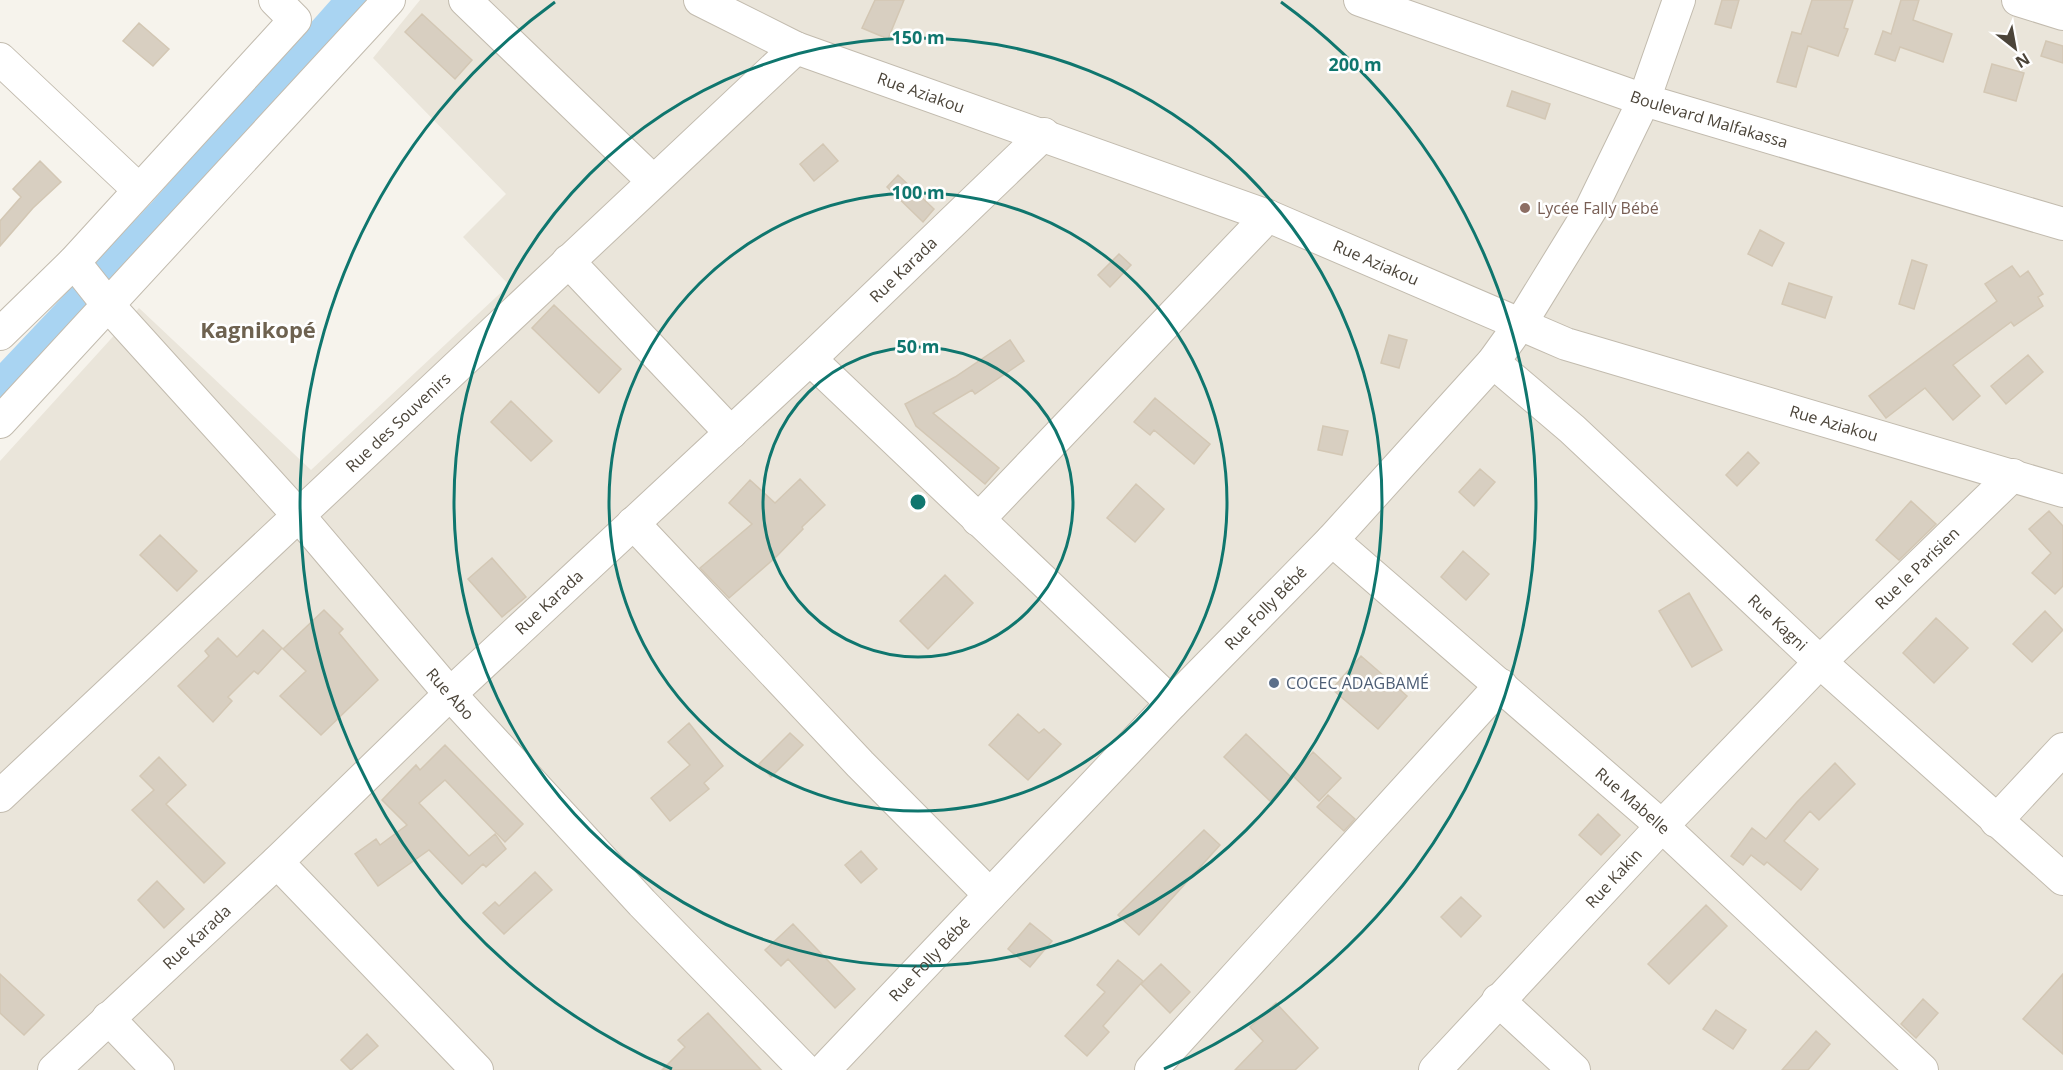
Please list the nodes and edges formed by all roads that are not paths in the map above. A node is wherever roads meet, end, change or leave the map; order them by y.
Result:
1 (389, 0) edge
2 (465, 0) edge
3 (700, 0) edge
4 (1360, 0) edge
5 (1679, 0) edge
6 (2018, 0) edge
7 (294, 7) edge
8 (2063, 14) edge
9 (796, 48) junction
10 (3, 68) edge
11 (1644, 100) junction
12 (1044, 134) junction
13 (653, 181) junction
14 (139, 190) junction
15 (1268, 216) junction
16 (2063, 224) edge
17 (74, 261) junction
18 (568, 261) junction
19 (108, 305) junction
20 (1521, 323) junction
21 (0, 334) edge
22 (810, 359) junction
23 (1493, 362) junction
24 (0, 422) edge
25 (731, 433) junction
26 (2013, 475) junction
27 (2063, 491) edge
28 (299, 516) junction
29 (978, 520) junction
30 (633, 524) junction
31 (1332, 540) junction
32 (1820, 662) junction
33 (1501, 685) junction
34 (450, 694) junction
35 (1173, 702) junction
36 (2063, 749) edge
37 (0, 796) edge
38 (1996, 820) junction
39 (1662, 826) junction
40 (277, 862) junction
41 (2063, 879) edge
42 (990, 895) junction
43 (1498, 1000) junction
44 (108, 1018) junction
45 (54, 1070) edge
46 (158, 1070) edge
47 (477, 1070) edge
48 (805, 1070) edge
49 (824, 1070) edge
50 (1151, 1070) edge
51 (1435, 1070) edge
52 (1574, 1070) edge
53 (1922, 1070) edge

1 - 19 street
2 - 13 street
3 - 9 street, Rue Aziakou
4 - 11 street, Boulevard Malfakassa
5 - 11 street, Rue Folly Bébé
6 - 8 street
7 - 14 street
9 - 12 street, Rue Aziakou
9 - 13 street, Rue des Souvenirs
10 - 14 street
11 - 16 street, Boulevard Malfakassa
11 - 20 street, Rue Folly Bébé
12 - 15 street, Rue Aziakou
12 - 22 street, Rue Karada
13 - 18 street, Rue des Souvenirs
14 - 17 street
15 - 20 street, Rue Aziakou
15 - 29 street
17 - 19 street, Rue Abo
17 - 21 street
18 - 25 street
18 - 28 street, Rue des Souvenirs
19 - 24 street
19 - 28 street, Rue Abo
20 - 23 street, Rue Folly Bébé
20 - 26 street, Rue Aziakou
22 - 25 street, Rue Karada
22 - 29 street
23 - 31 street, Rue Folly Bébé
23 - 32 street, Rue Kagni
25 - 30 street, Rue Karada
26 - 27 street, Rue Aziakou
26 - 32 street, Rue le Parisien
28 - 34 street, Rue Abo
28 - 37 street, Rue des Souvenirs
29 - 35 street
30 - 34 street, Rue Karada
30 - 42 street
31 - 33 street, Rue Mabelle
31 - 35 street, Rue Folly Bébé
32 - 38 street, Rue Kagni
32 - 39 street, Rue Kakin
33 - 39 street, Rue Mabelle
33 - 50 street
34 - 40 street, Rue Karada
34 - 48 street, Rue Abo
35 - 42 street, Rue Folly Bébé
36 - 38 street
38 - 41 street, Rue Kagni
39 - 43 street, Rue Kakin
39 - 53 street, Rue Mabelle
40 - 44 street, Rue Karada
40 - 47 street
42 - 49 street, Rue Folly Bébé
43 - 51 street, Rue Kakin
43 - 52 street
44 - 45 street, Rue Karada
44 - 46 street

